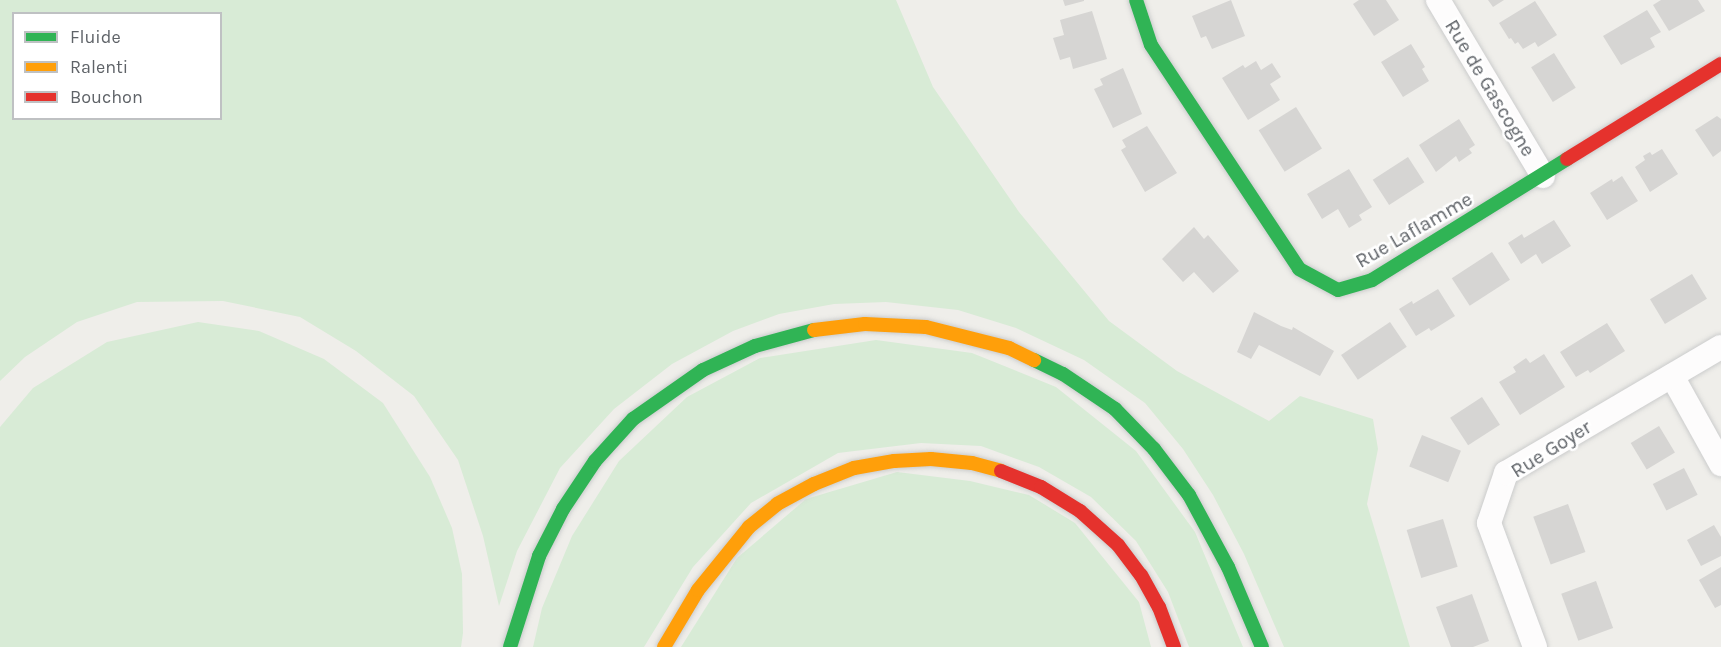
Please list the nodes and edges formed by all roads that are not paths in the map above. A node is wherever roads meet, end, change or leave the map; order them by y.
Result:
1 (1136, 0) edge
2 (1438, 0) edge
3 (1721, 64) edge
4 (1542, 176) junction
5 (1721, 347) edge
6 (1672, 376) junction
7 (1721, 464) edge
8 (510, 647) edge
9 (664, 647) edge
10 (1174, 647) edge
11 (1262, 647) edge
12 (1535, 647) edge

1 - 4 main road, Rue Laflamme
2 - 4 street, Rue de Gascogne
3 - 4 main road, Rue Laflamme
5 - 6 street, Rue Goyer
6 - 7 street
6 - 12 street, Rue Goyer
8 - 11 main road
9 - 10 main road

